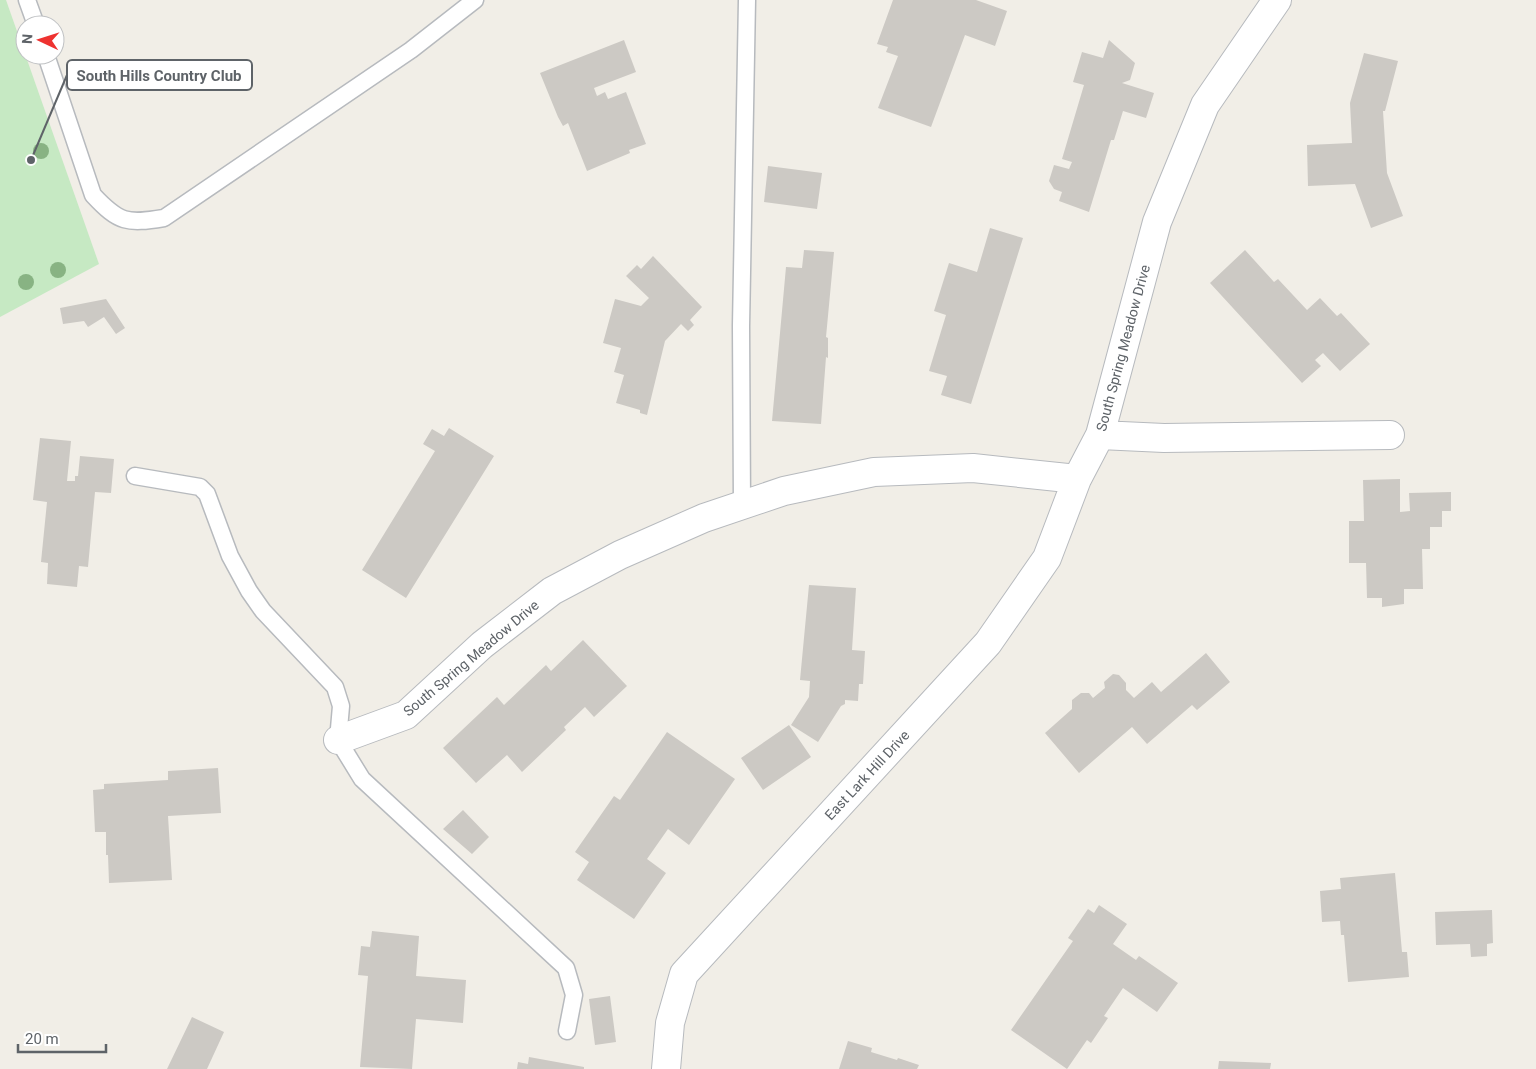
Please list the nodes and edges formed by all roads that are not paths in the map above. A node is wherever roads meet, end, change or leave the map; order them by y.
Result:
1 (27, 0) edge
2 (475, 0) edge
3 (747, 0) edge
4 (1277, 0) edge
5 (32, 15) edge
6 (49, 65) edge
7 (1100, 435) junction
8 (1390, 435) dead end
9 (135, 476) dead end
10 (1077, 479) junction
11 (742, 505) junction
12 (338, 740) junction
13 (567, 1031) dead end
14 (666, 1069) edge

1 - 5 lane
2 - 6 lane
3 - 11 lane
4 - 7 street, South Spring Meadow Drive
7 - 8 street
7 - 10 street, South Spring Meadow Drive
9 - 12 lane
10 - 11 street, South Spring Meadow Drive
10 - 14 street, East Lark Hill Drive
11 - 12 street, South Spring Meadow Drive
12 - 13 lane

